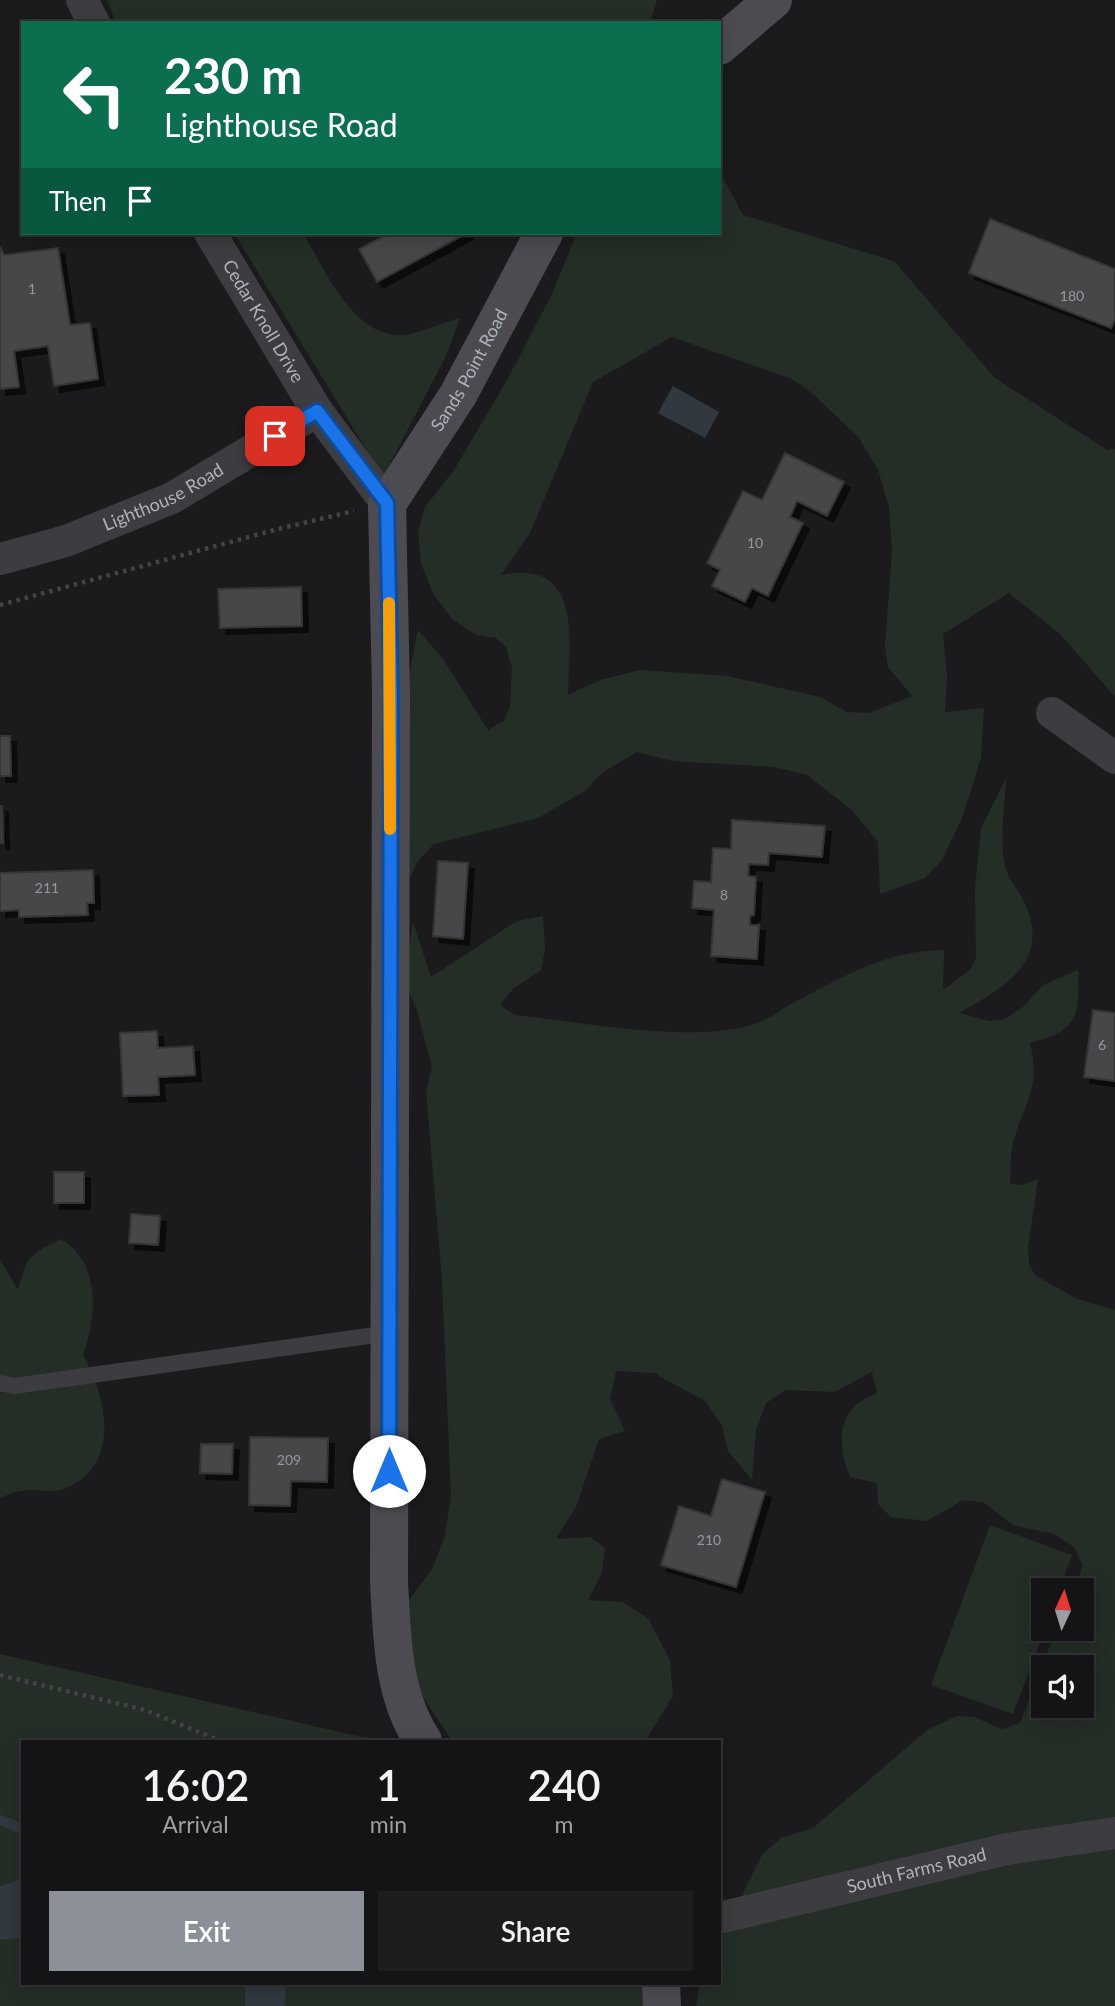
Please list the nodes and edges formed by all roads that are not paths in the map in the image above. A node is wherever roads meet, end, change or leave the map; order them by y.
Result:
1 (82, 0) edge
2 (774, 0) edge
3 (93, 21) edge
4 (721, 44) edge
5 (211, 235) edge
6 (543, 235) edge
7 (317, 411) junction
8 (387, 503) junction
9 (0, 559) edge
10 (1052, 713) dead end
11 (1115, 758) edge
12 (389, 1333) junction
13 (0, 1382) edge
14 (423, 1740) edge
15 (1115, 1833) edge
16 (721, 1918) edge
17 (662, 1985) edge
18 (662, 2006) edge

1 - 3 street
2 - 4 main road
5 - 7 street, Cedar Knoll Drive
6 - 8 main road, Sands Point Road
7 - 8 street
7 - 9 street, Lighthouse Road
8 - 12 main road
10 - 11 street
12 - 13 lane
12 - 14 main road
15 - 16 street, South Farms Road
17 - 18 main road

